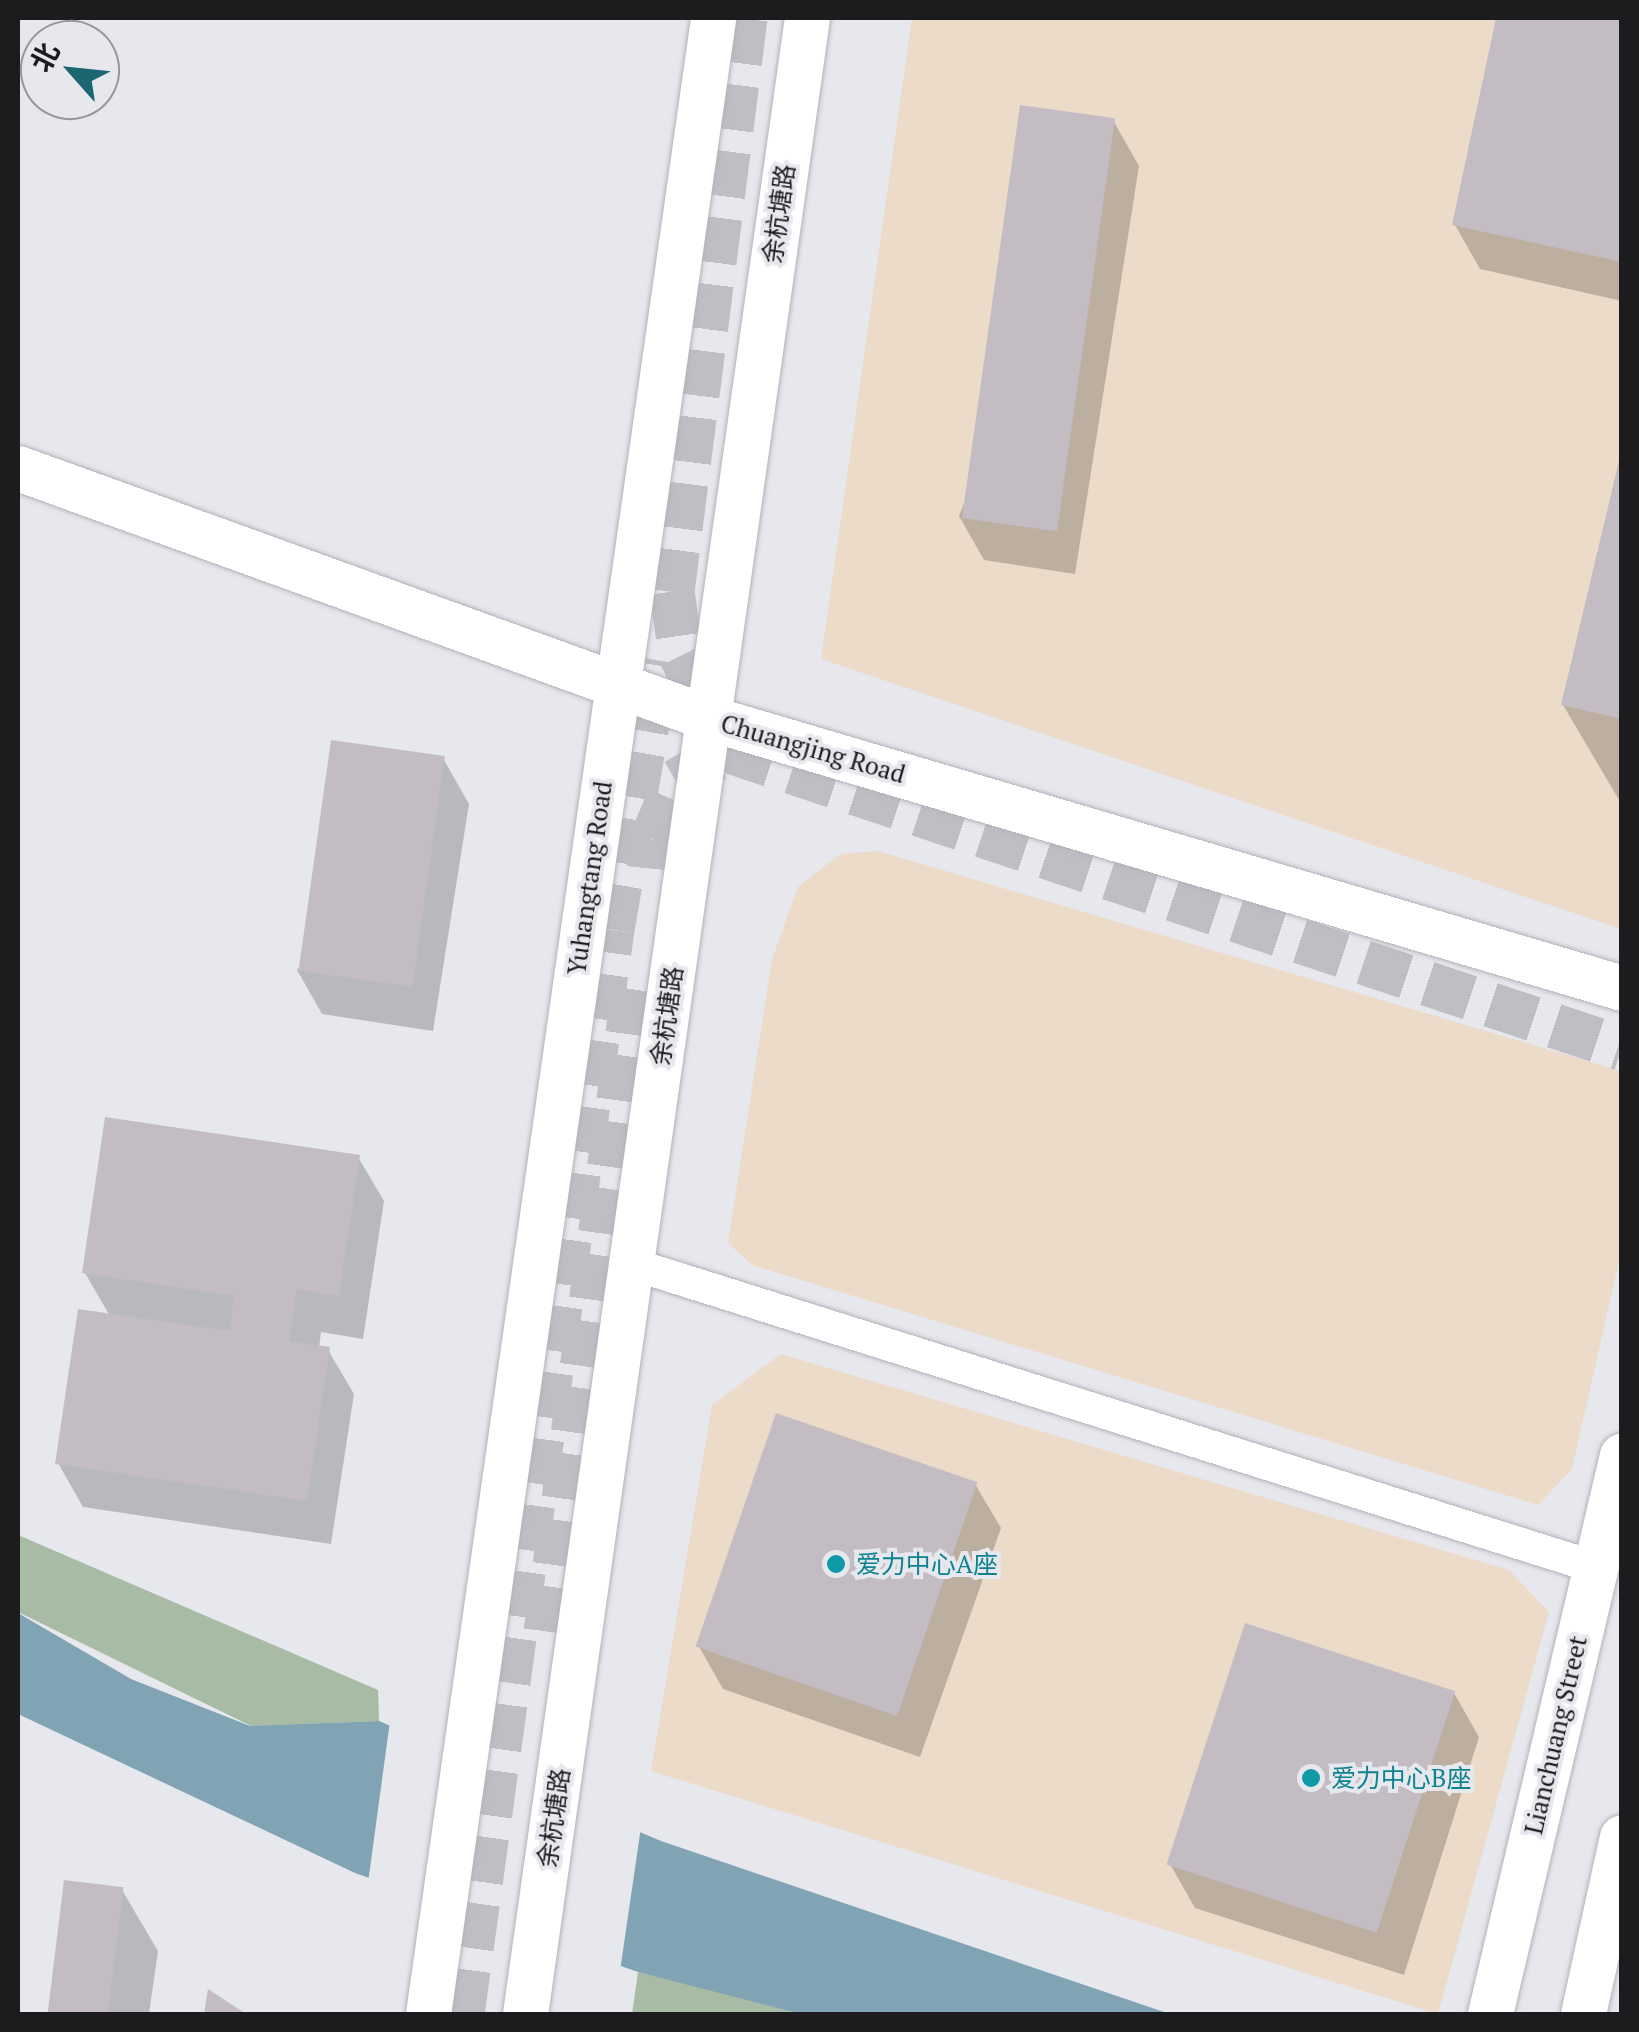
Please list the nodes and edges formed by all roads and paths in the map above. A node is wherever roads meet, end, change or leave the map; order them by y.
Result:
1 (712, 18) edge
2 (807, 18) edge
3 (18, 468) edge
4 (617, 686) junction
5 (709, 718) junction
6 (1622, 988) edge
7 (632, 1264) junction
8 (1622, 1454) edge
9 (1595, 1567) junction
10 (1622, 1837) edge
11 (428, 2014) edge
12 (525, 2014) edge
13 (1490, 2014) edge
14 (1582, 2014) edge

1 - 4 main road, Yuhangtang Road
2 - 5 main road, 余杭塘路
3 - 4 main road, Chuangjing Road
4 - 5 main road, Chuangjing Road
4 - 11 main road, Yuhangtang Road
5 - 6 main road, Chuangjing Road
5 - 7 main road, 余杭塘路
7 - 9 street
7 - 12 main road, 余杭塘路
8 - 9 main road, Lianchuang Street
9 - 13 main road, Lianchuang Street
10 - 14 main road

